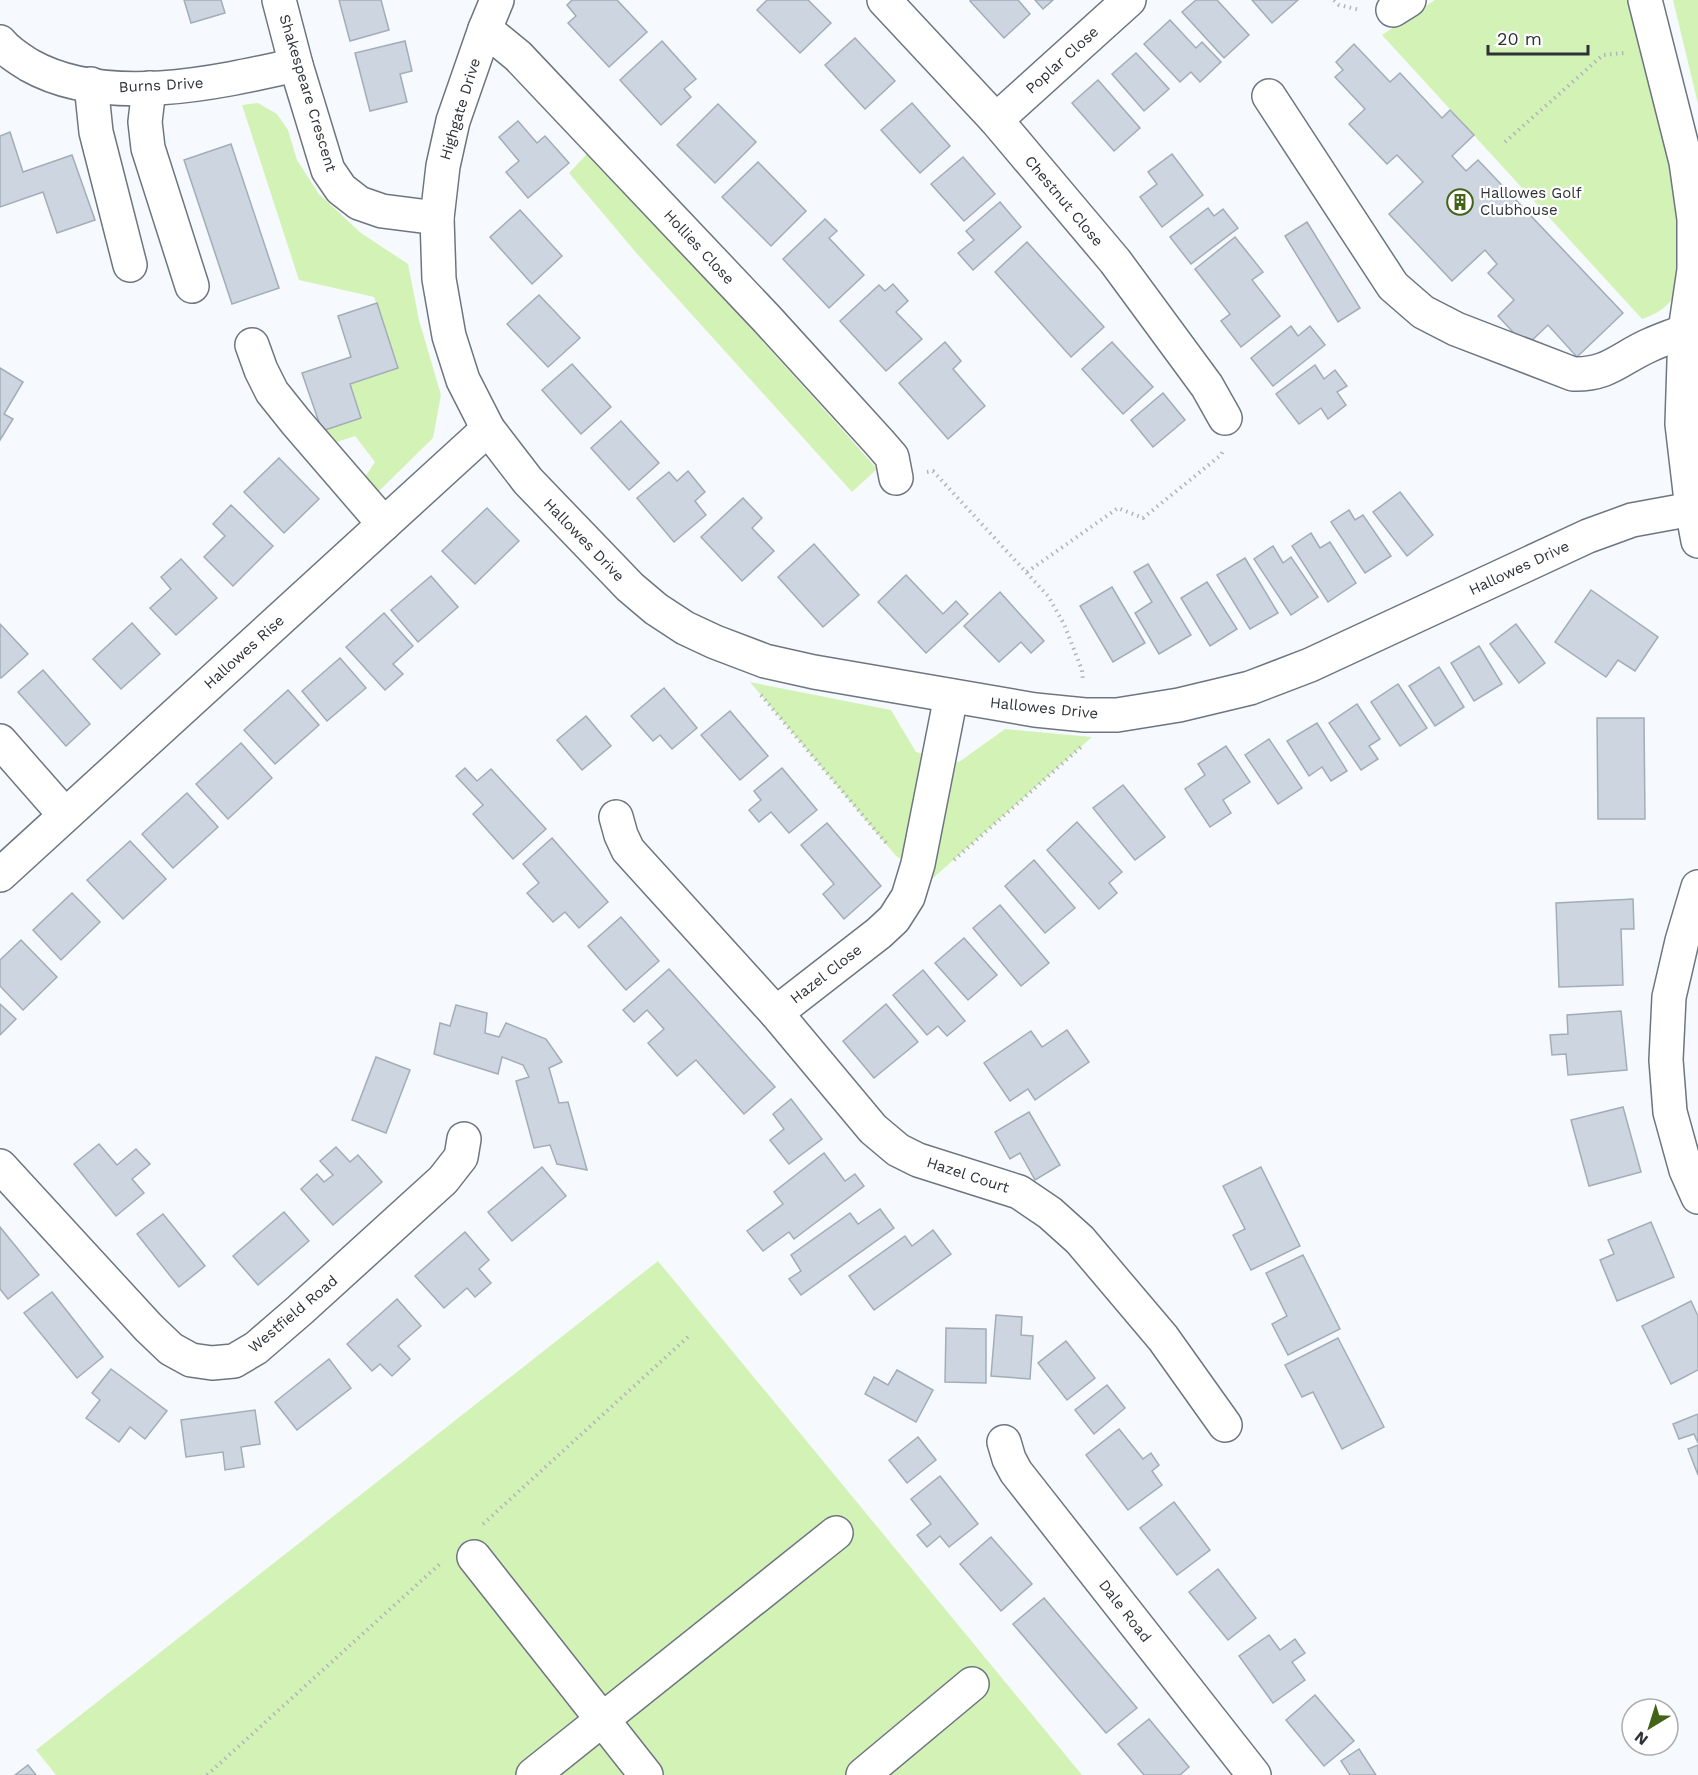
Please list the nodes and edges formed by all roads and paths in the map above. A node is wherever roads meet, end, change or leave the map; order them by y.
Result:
1 (279, 0) edge
2 (884, 0) edge
3 (1129, 0) edge
4 (1645, 0) edge
5 (491, 14) edge
6 (0, 42) edge
7 (1658, 50) junction
8 (296, 65) junction
9 (92, 84) junction
10 (148, 88) junction
11 (1269, 96) dead end
12 (996, 120) junction
13 (1505, 142) dead end
14 (438, 218) junction
15 (130, 265) dead end
16 (192, 286) dead end
17 (1685, 331) junction
18 (252, 345) dead end
19 (1225, 418) joint
20 (488, 429) junction
21 (896, 478) joint
22 (1692, 509) junction
23 (384, 524) junction
24 (1698, 541) edge
25 (1027, 572) junction
26 (951, 696) junction
27 (1085, 715) junction
28 (0, 741) edge
29 (65, 815) junction
30 (616, 817) dead end
31 (0, 875) edge
32 (1698, 887) edge
33 (776, 1013) junction
34 (464, 1139) dead end
35 (0, 1166) edge
36 (1698, 1197) edge
37 (1225, 1425) dead end
38 (1004, 1442) dead end
39 (836, 1533) dead end
40 (474, 1557) dead end
41 (972, 1684) dead end
42 (602, 1720) junction
43 (533, 1775) edge
44 (646, 1775) edge
45 (863, 1775) edge
46 (1254, 1775) edge

1 - 8 street, Shakespeare Crescent
2 - 12 street, Chestnut Close
3 - 12 street, Poplar Close
4 - 7 street
5 - 14 street, Highgate Drive
5 - 21 street, Hollies Close
6 - 9 street, Burns Drive
7 - 13 path
7 - 17 street
8 - 10 street, Burns Drive
8 - 14 street, Shakespeare Crescent
9 - 10 street, Burns Drive
9 - 15 street
10 - 16 street
11 - 17 street
12 - 19 street, Chestnut Close
14 - 20 street, Highgate Drive
17 - 22 street
18 - 23 street
19 - 25 path
20 - 23 street, Hallowes Rise
20 - 26 street, Hallowes Drive
21 - 25 path
22 - 24 street
22 - 27 street, Hallowes Drive
23 - 29 street, Hallowes Rise
25 - 27 path
26 - 27 street, Hallowes Drive
26 - 33 street, Hazel Close
28 - 29 street
29 - 31 street, Hallowes Rise
30 - 33 street, Hazel Close
32 - 36 street
33 - 37 street, Hazel Court
34 - 35 street, Westfield Road
38 - 46 street, Dale Road
39 - 42 street
40 - 42 street
41 - 45 street
42 - 43 street
42 - 44 street

